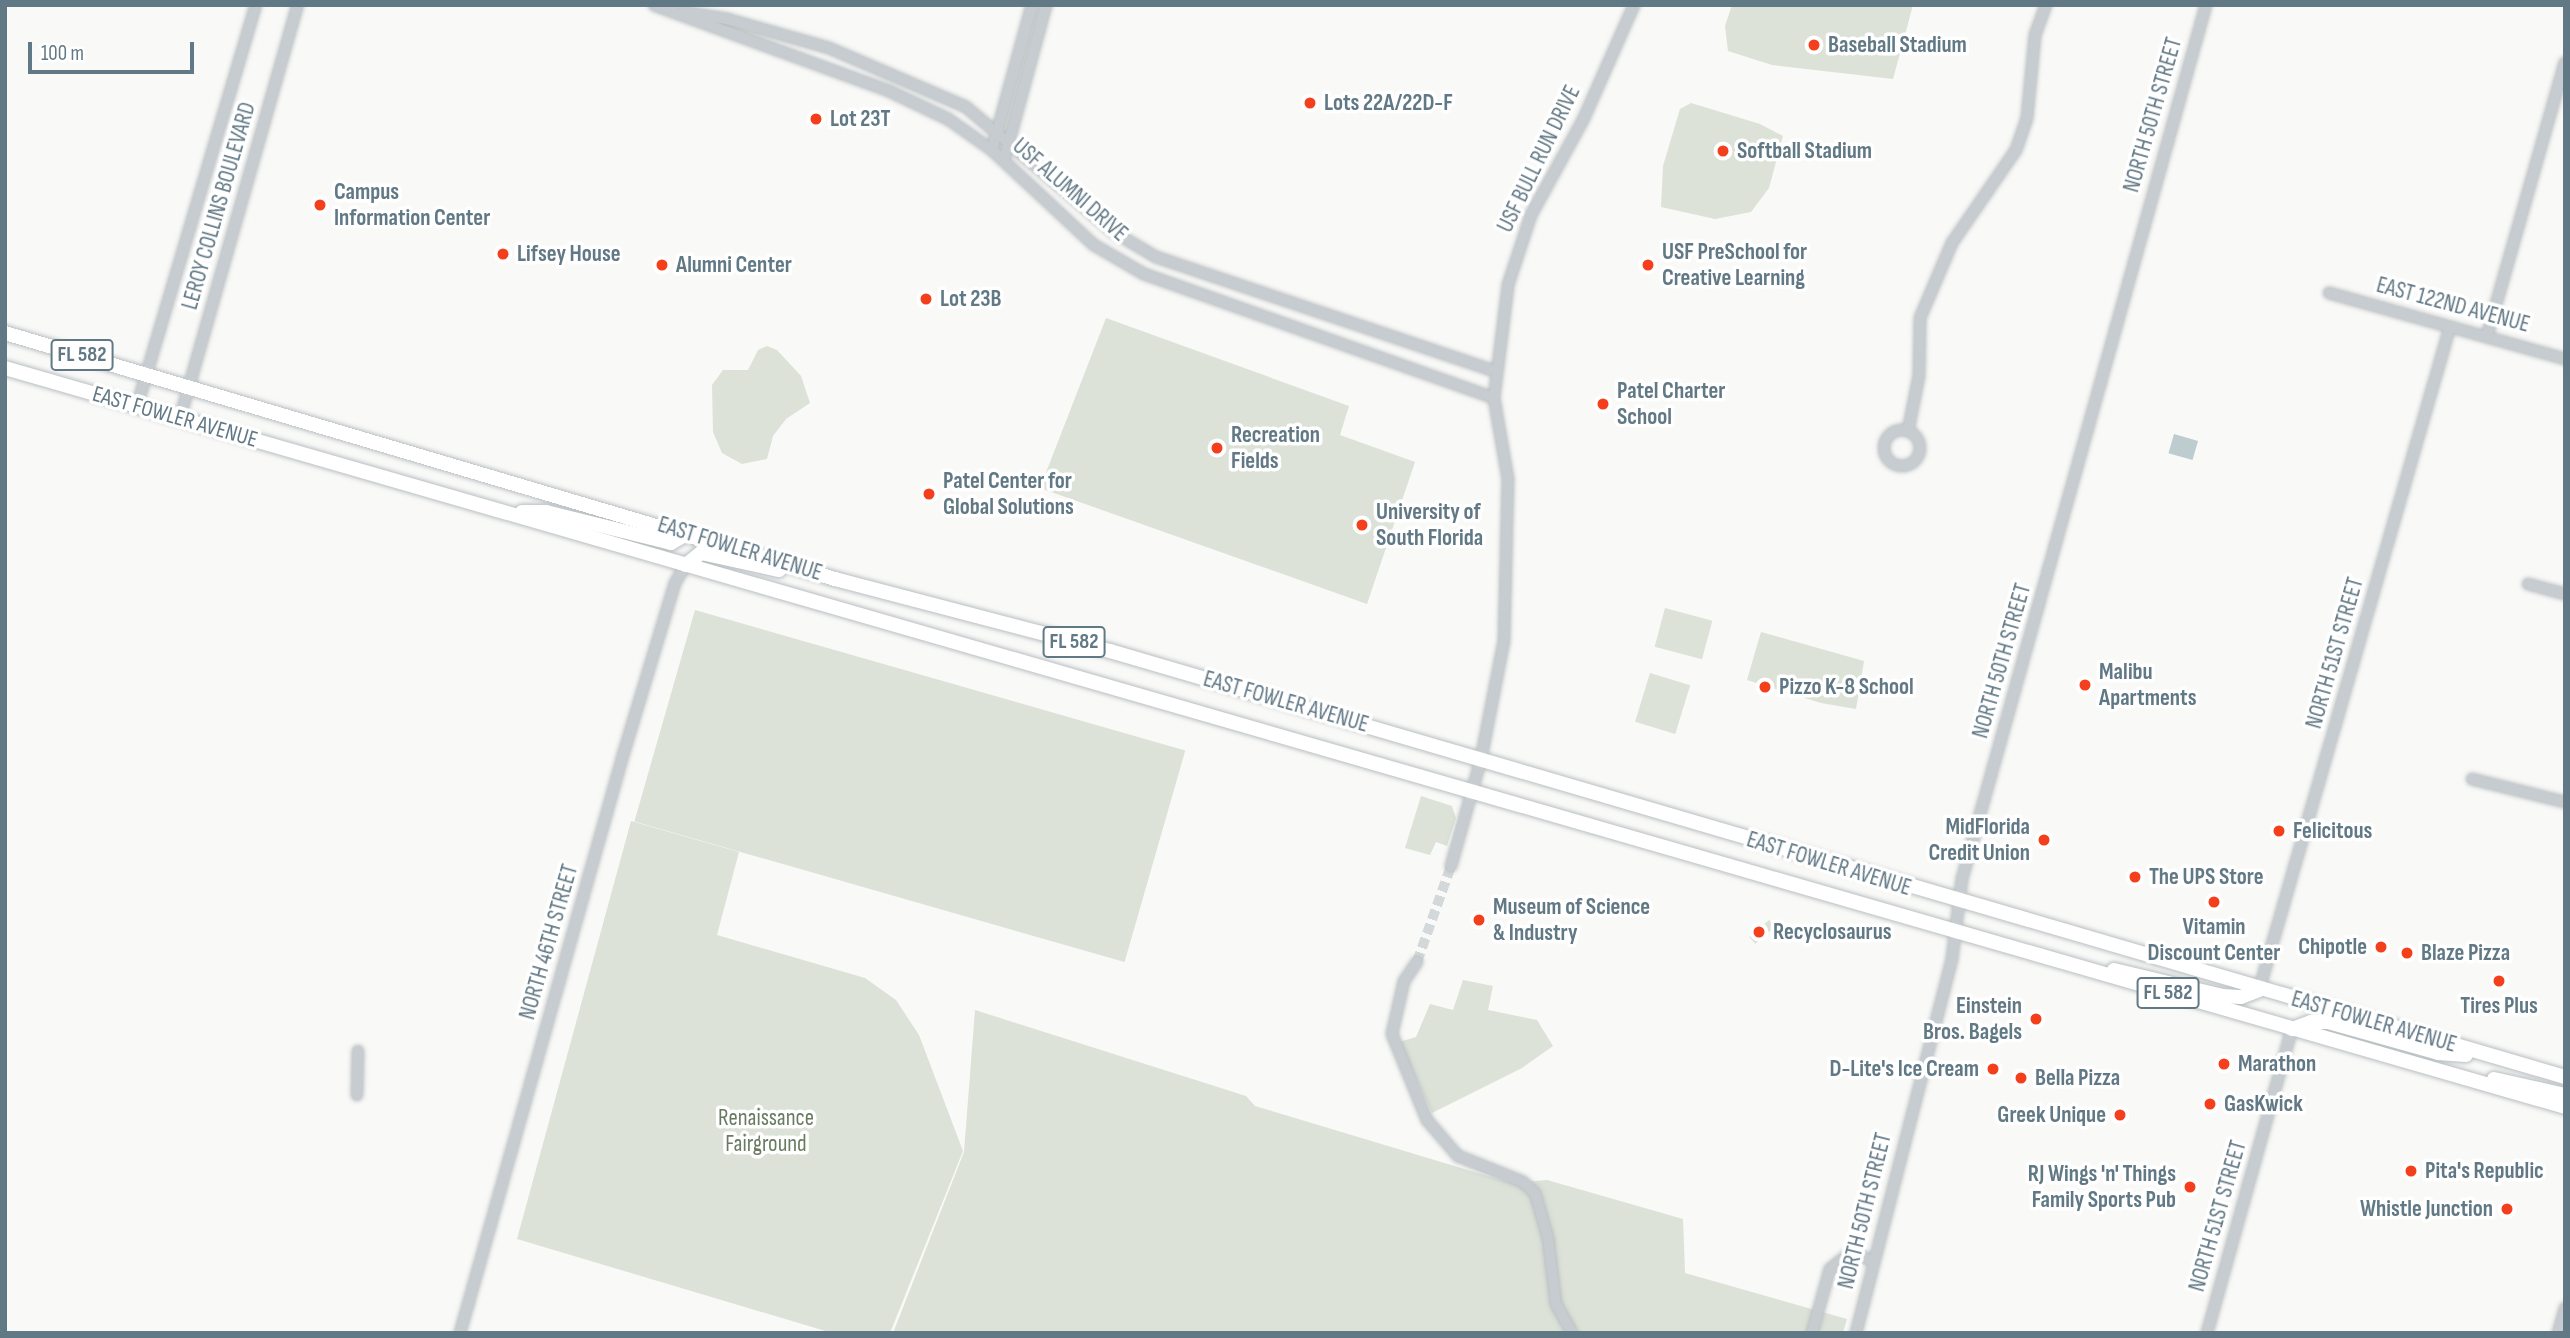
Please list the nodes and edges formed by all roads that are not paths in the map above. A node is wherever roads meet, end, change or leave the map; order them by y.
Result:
1 (256, 5) edge
2 (298, 5) edge
3 (654, 5) edge
4 (1032, 5) edge
5 (1046, 5) edge
6 (1634, 5) edge
7 (2046, 5) edge
8 (2206, 5) edge
9 (667, 9) junction
10 (2565, 63) edge
11 (997, 130) junction
12 (1008, 139) junction
13 (992, 150) junction
14 (1004, 160) junction
15 (2329, 293) dead end
16 (2450, 327) junction
17 (5, 333) edge
18 (2487, 336) junction
19 (2565, 359) edge
20 (5, 368) edge
21 (1495, 370) junction
22 (146, 374) junction
23 (190, 386) junction
24 (1494, 398) junction
25 (137, 406) junction
26 (180, 418) junction
27 (1908, 431) dead end
28 (510, 514) junction
29 (688, 533) junction
30 (685, 565) junction
31 (835, 579) junction
32 (2528, 584) dead end
33 (2565, 594) edge
34 (1481, 759) junction
35 (2472, 779) dead end
36 (1471, 793) junction
37 (2565, 802) edge
38 (1451, 866) tunnel mouth
39 (1957, 902) junction
40 (1956, 932) junction
41 (1416, 962) tunnel mouth
42 (2061, 962) junction
43 (2259, 990) junction
44 (2292, 1029) junction
45 (358, 1051) dead end
46 (2498, 1058) junction
47 (2462, 1076) junction
48 (2565, 1077) edge
49 (358, 1095) dead end
50 (2565, 1095) edge
51 (2565, 1107) edge
52 (1874, 1262) junction
53 (2565, 1308) edge
54 (460, 1333) edge
55 (1572, 1333) edge
56 (1812, 1333) edge
57 (1856, 1333) edge
58 (2207, 1333) edge
59 (2558, 1333) edge

1 - 22 street, LEROY COLLINS BOULEVARD
2 - 23 street, LEROY COLLINS BOULEVARD
3 - 9 street, USF ALUMNI DRIVE
4 - 11 street
5 - 12 street
6 - 21 street, USF BULL RUN DRIVE
7 - 27 street
8 - 39 street, NORTH 50TH STREET
9 - 11 street, USF ALUMNI DRIVE
9 - 13 street, USF ALUMNI DRIVE
10 - 18 street
11 - 12 street, USF ALUMNI DRIVE
11 - 13 street
12 - 14 street
12 - 21 street, USF ALUMNI DRIVE
13 - 14 street, USF ALUMNI DRIVE
14 - 24 street, USF ALUMNI DRIVE
15 - 16 street, EAST 122ND AVENUE
16 - 18 street, EAST 122ND AVENUE
16 - 43 street, NORTH 51ST STREET
17 - 22 main road, EAST FOWLER AVENUE / FL 582
18 - 19 street, EAST 122ND AVENUE
20 - 25 main road, EAST FOWLER AVENUE / FL 582
21 - 24 street, USF BULL RUN DRIVE
22 - 23 main road, EAST FOWLER AVENUE / FL 582
22 - 25 street, LEROY COLLINS BOULEVARD
23 - 26 street, LEROY COLLINS BOULEVARD
23 - 29 main road, EAST FOWLER AVENUE / FL 582
24 - 34 street, USF BULL RUN DRIVE
25 - 26 main road, EAST FOWLER AVENUE / FL 582
26 - 28 main road, EAST FOWLER AVENUE / FL 582
28 - 29 main road
28 - 30 main road, EAST FOWLER AVENUE / FL 582
29 - 31 main road, EAST FOWLER AVENUE / FL 582
30 - 31 main road
30 - 36 main road, EAST FOWLER AVENUE / FL 582
30 - 54 street, NORTH 46TH STREET
31 - 34 main road, EAST FOWLER AVENUE / FL 582
32 - 33 street
34 - 36 street, USF BULL RUN DRIVE
34 - 39 main road, EAST FOWLER AVENUE / FL 582
35 - 37 street
36 - 38 street, USF BULL RUN DRIVE
36 - 40 main road, EAST FOWLER AVENUE / FL 582
39 - 40 street, NORTH 50TH STREET
39 - 43 main road, EAST FOWLER AVENUE / FL 582
40 - 42 main road, EAST FOWLER AVENUE / FL 582
40 - 52 street, NORTH 50TH STREET
41 - 55 street
42 - 43 main road
42 - 44 main road, EAST FOWLER AVENUE / FL 582
43 - 46 main road, EAST FOWLER AVENUE / FL 582
44 - 46 main road
44 - 47 main road, EAST FOWLER AVENUE / FL 582
44 - 58 street, NORTH 51ST STREET
45 - 49 street
46 - 48 main road, EAST FOWLER AVENUE / FL 582
47 - 50 main road
47 - 51 main road, EAST FOWLER AVENUE / FL 582
52 - 56 street
52 - 57 street, NORTH 50TH STREET
53 - 59 street

